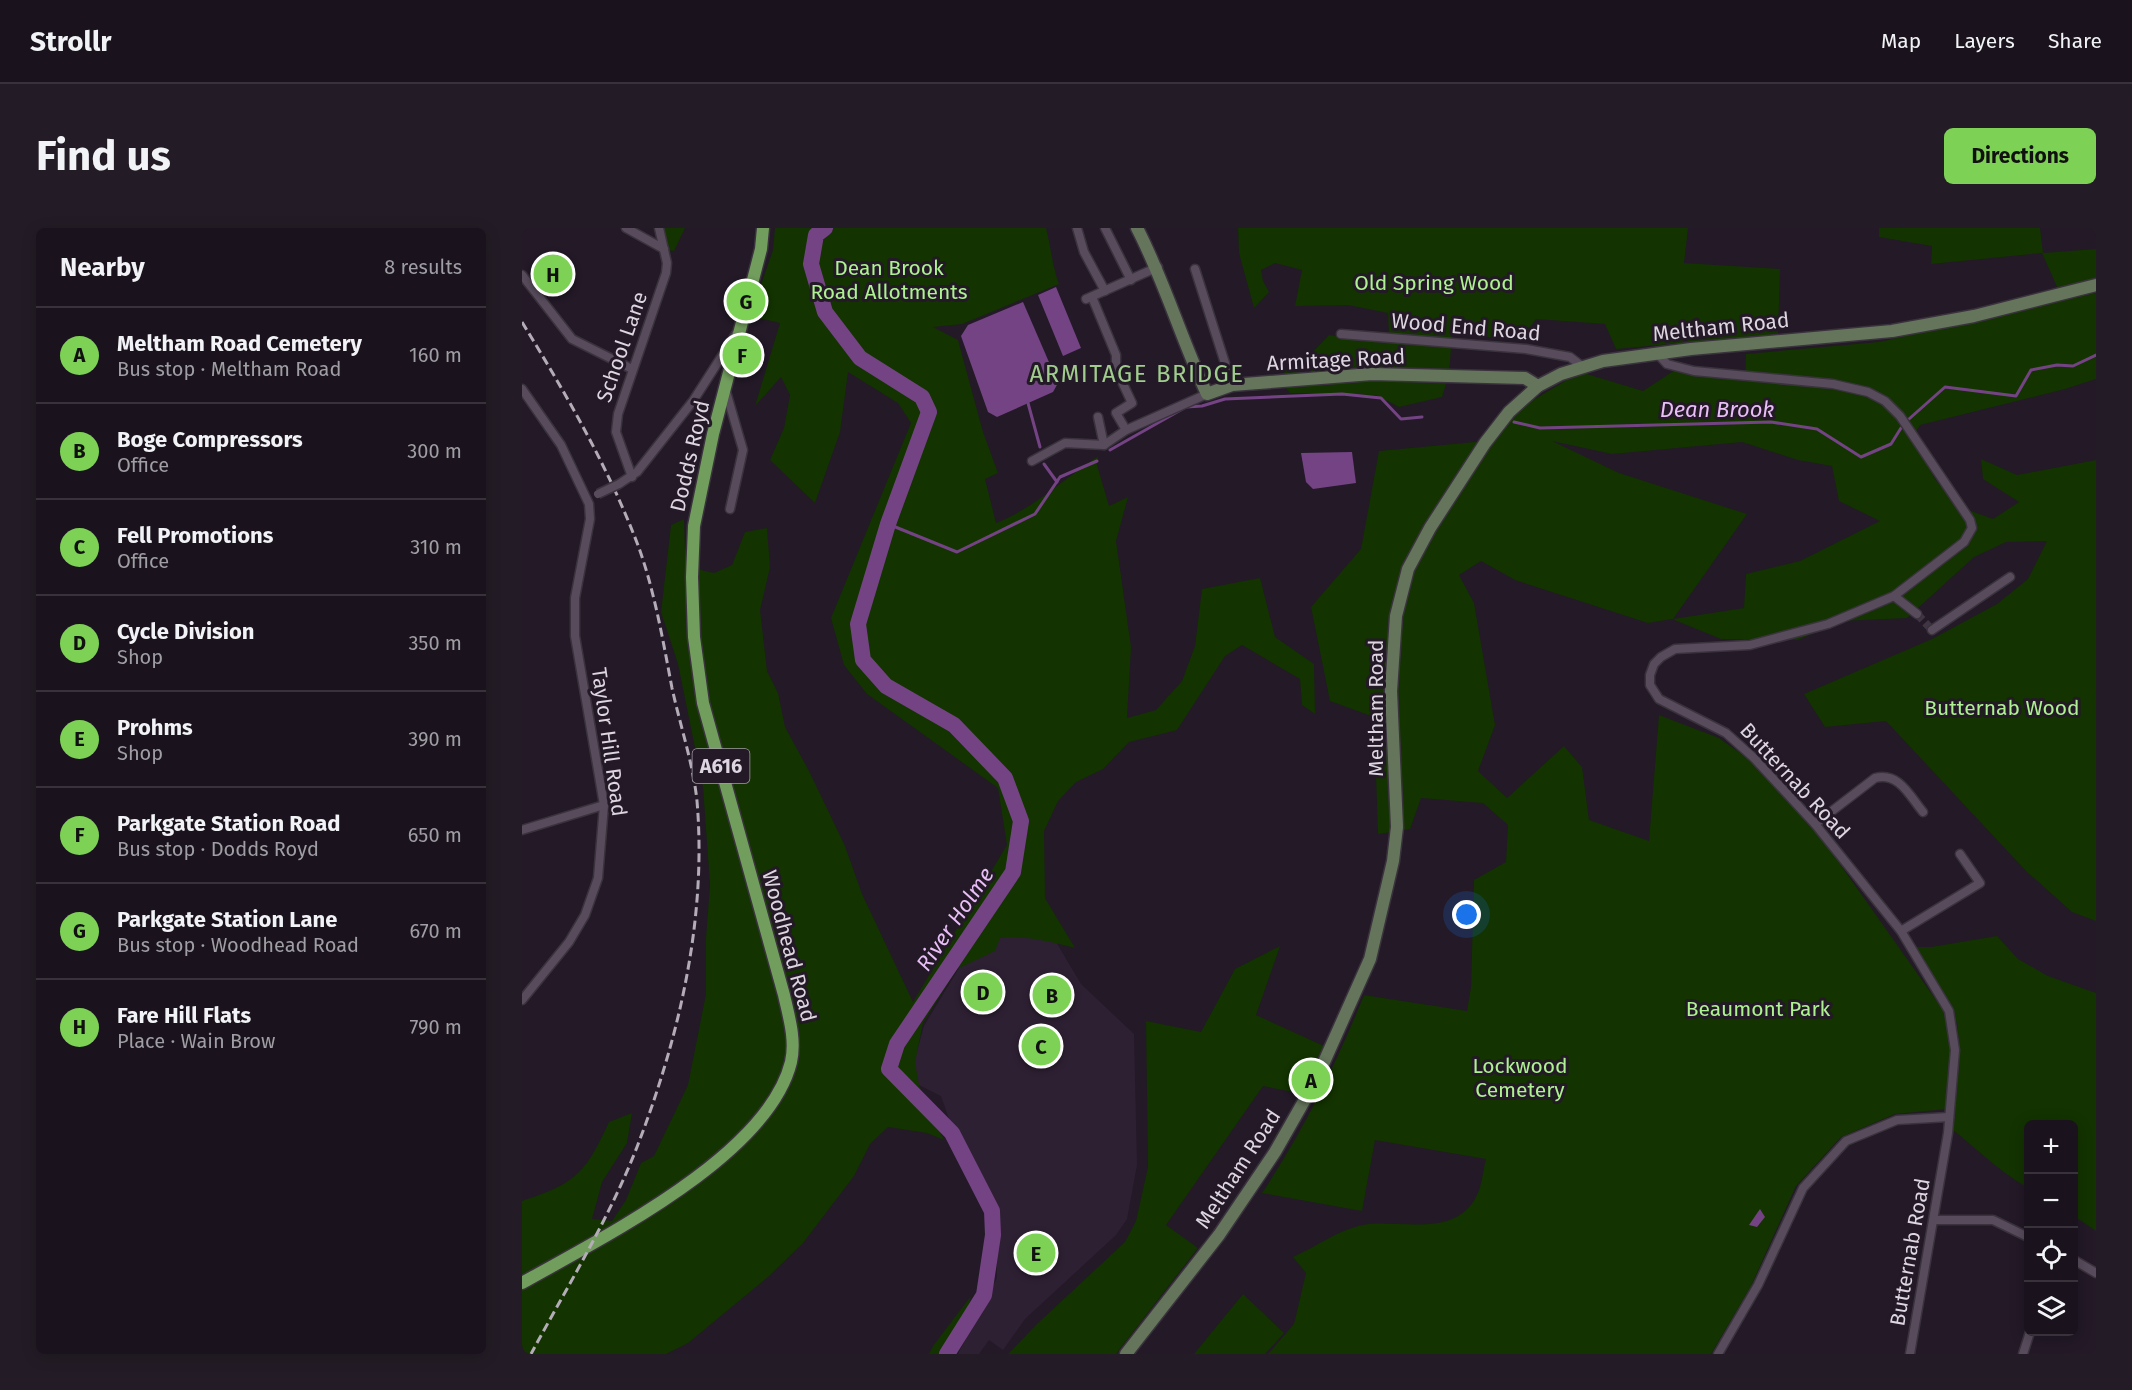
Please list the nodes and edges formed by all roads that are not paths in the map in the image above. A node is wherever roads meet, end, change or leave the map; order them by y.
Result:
1 (626, 228) edge
2 (659, 228) edge
3 (763, 228) edge
4 (1077, 228) edge
5 (1105, 228) edge
6 (1137, 228) edge
7 (664, 249) junction
8 (1158, 267) junction
9 (1195, 269) dead end
10 (522, 275) edge
11 (1131, 280) junction
12 (2096, 285) edge
13 (1105, 291) junction
14 (742, 326) junction
15 (1341, 334) dead end
16 (1657, 353) junction
17 (1583, 367) junction
18 (632, 369) junction
19 (1232, 385) junction
20 (1538, 386) junction
21 (725, 387) junction
22 (522, 389) edge
23 (1207, 394) junction
24 (1098, 417) dead end
25 (1126, 430) junction
26 (1104, 445) junction
27 (1032, 461) dead end
28 (632, 477) junction
29 (589, 504) junction
30 (730, 509) dead end
31 (693, 562) joint
32 (2010, 577) dead end
33 (1894, 596) junction
34 (1917, 614) tunnel mouth
35 (1932, 630) dead end
36 (604, 805) junction
37 (1923, 812) dead end
38 (1815, 824) junction
39 (522, 829) edge
40 (1959, 854) dead end
41 (1901, 931) junction
42 (522, 1000) edge
43 (1949, 1117) junction
44 (1934, 1220) junction
45 (2024, 1235) edge
46 (2078, 1263) edge
47 (2096, 1273) edge
48 (522, 1283) edge
49 (2029, 1336) edge
50 (1126, 1354) edge
51 (1718, 1354) edge
52 (1910, 1354) edge
53 (2023, 1354) edge

1 - 7 street
2 - 7 street, School Lane
3 - 14 main road, A616
4 - 13 street
5 - 11 street
6 - 8 main road
7 - 18 street, School Lane
8 - 11 street
8 - 23 main road
9 - 19 street
10 - 18 street
11 - 13 street
12 - 16 main road, Meltham Road
13 - 25 street
14 - 21 main road, Dodds Royd / A616
14 - 28 street
15 - 17 street, Wood End Road
16 - 17 main road, Meltham Road
16 - 33 street, Butternab Road
17 - 20 main road, Meltham Road
18 - 28 street, School Lane
19 - 20 main road, Armitage Road
19 - 23 main road, Armitage Road
20 - 50 main road, Meltham Road
21 - 30 street
21 - 31 main road, Dodds Royd / A616
22 - 29 street
23 - 25 street
24 - 26 street
25 - 26 street
26 - 27 street
28 - 29 street, bridge
29 - 36 street, Taylor Hill Road
31 - 48 main road, Woodhead Road / A616
32 - 35 street
33 - 34 street
33 - 38 street, Butternab Road
36 - 39 street
36 - 42 street, Taylor Hill Road
37 - 38 street
38 - 41 street, Butternab Road
40 - 41 street
41 - 43 street, Butternab Road
43 - 44 street, Butternab Road
43 - 51 street
44 - 45 street
44 - 52 street, Butternab Road
46 - 47 street
49 - 53 street

